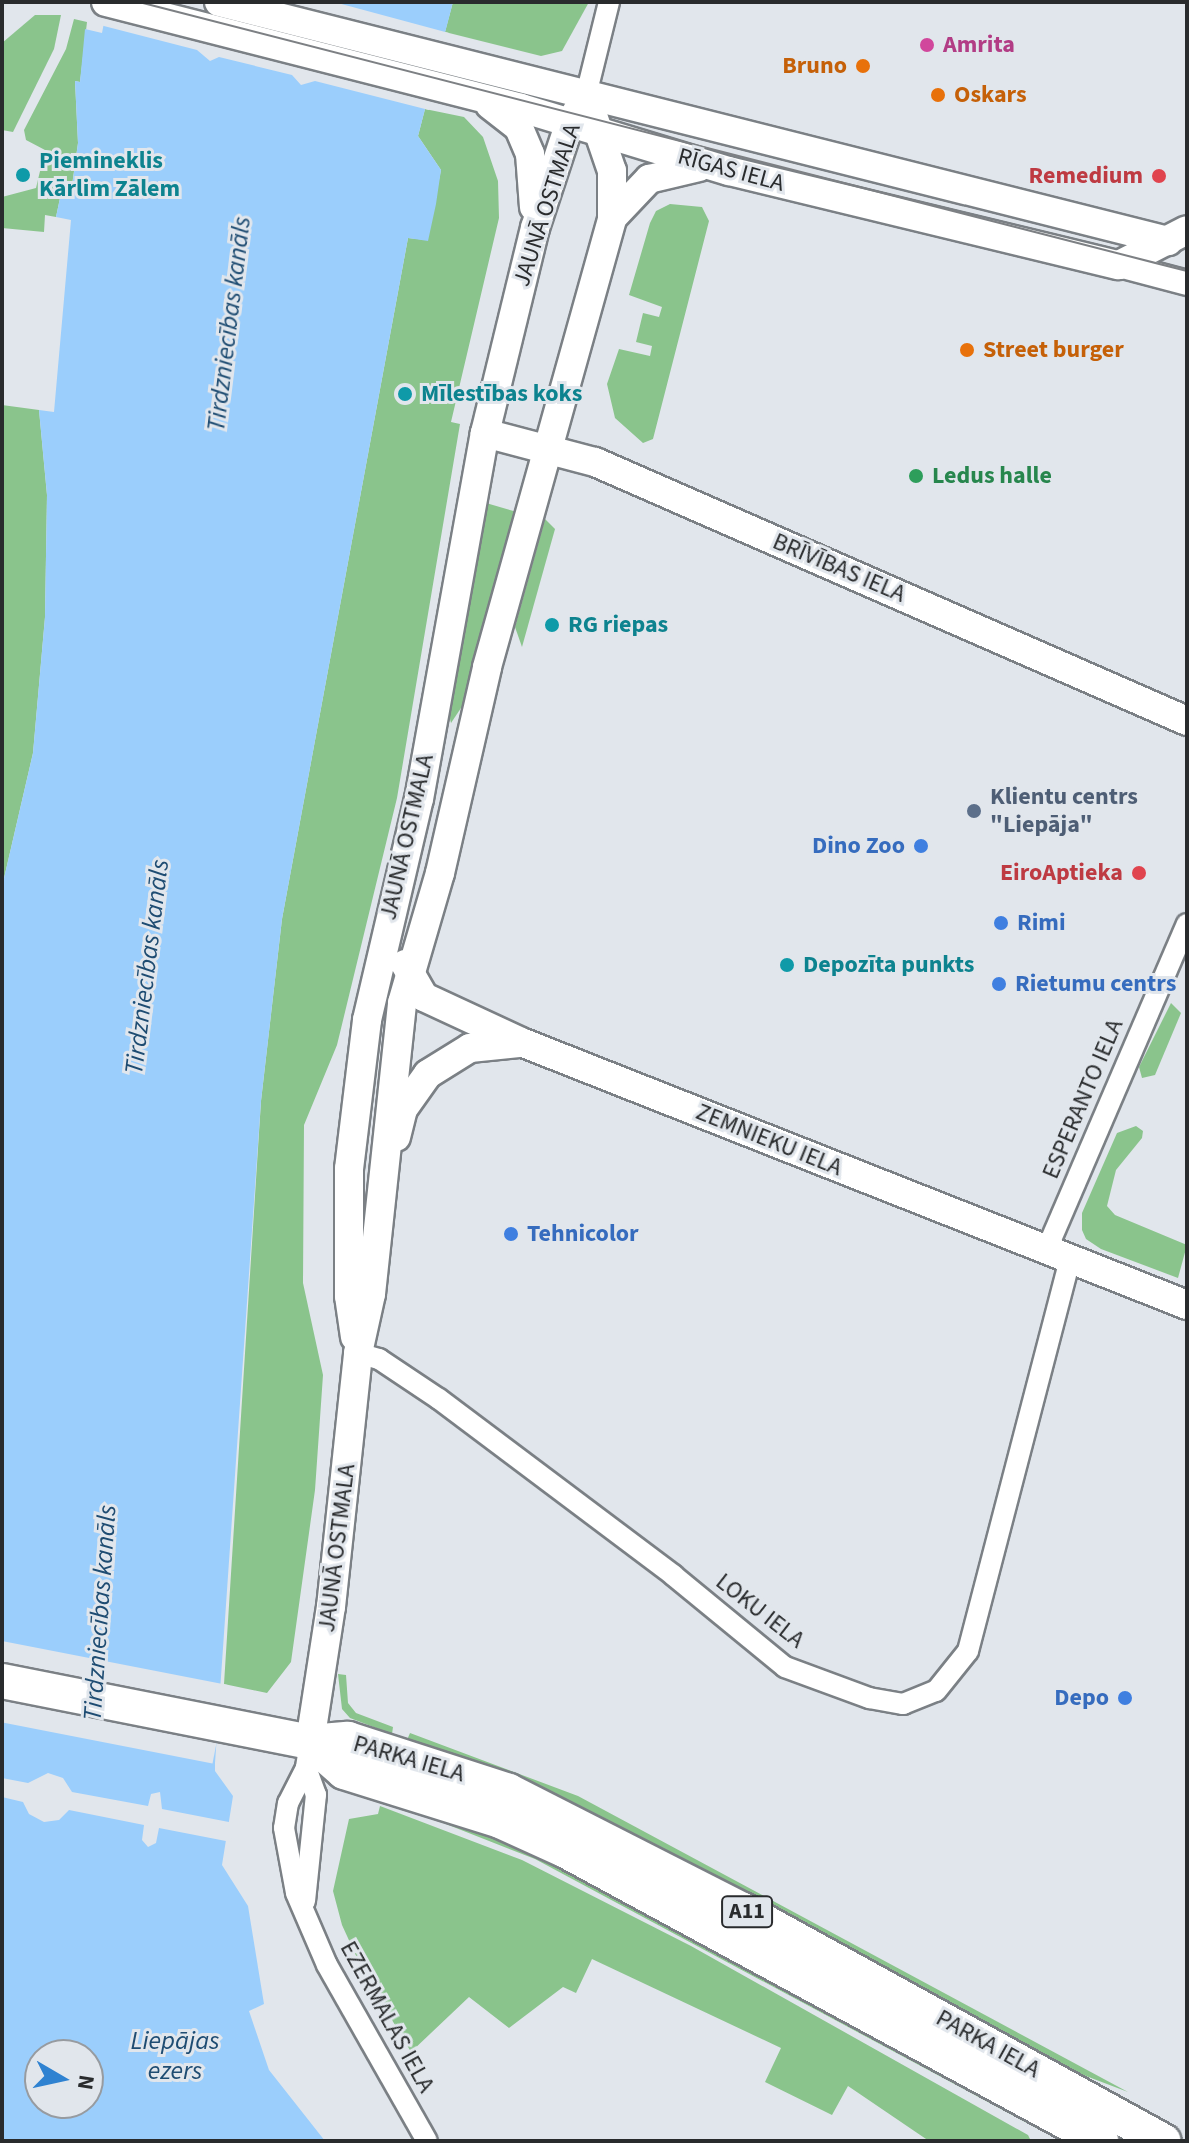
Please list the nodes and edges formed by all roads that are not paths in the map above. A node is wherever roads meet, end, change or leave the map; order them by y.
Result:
1 (106, 2) edge
2 (219, 2) edge
3 (609, 2) edge
4 (450, 75) junction
5 (586, 95) junction
6 (569, 125) junction
7 (602, 134) junction
8 (729, 171) junction
9 (612, 218) junction
10 (535, 228) junction
11 (1177, 235) edge
12 (1119, 265) junction
13 (1187, 283) edge
14 (485, 433) junction
15 (550, 447) junction
16 (1187, 721) edge
17 (1187, 924) edge
18 (386, 932) junction
19 (410, 973) junction
20 (521, 1042) junction
21 (382, 1196) junction
22 (1058, 1256) junction
23 (1187, 1305) edge
24 (358, 1353) junction
25 (2, 1681) edge
26 (308, 1755) junction
27 (305, 1917) junction
28 (427, 2141) edge
29 (1101, 2141) edge
30 (1164, 2141) edge

1 - 4 main road, RĪGAS IELA
2 - 4 main road, RĪGAS IELA
3 - 5 street
4 - 5 main road, RĪGAS IELA
4 - 6 main road, RĪGAS IELA
4 - 10 main road
5 - 6 main road, JAUNĀ OSTMALA
5 - 7 main road, JAUNĀ OSTMALA
5 - 11 main road, RĪGAS IELA
6 - 7 main road, RĪGAS IELA
6 - 10 main road, JAUNĀ OSTMALA
7 - 8 main road, RĪGAS IELA
7 - 9 main road, JAUNĀ OSTMALA
8 - 9 main road
8 - 12 main road, RĪGAS IELA
9 - 15 main road, JAUNĀ OSTMALA
10 - 14 main road, JAUNĀ OSTMALA
11 - 12 main road
12 - 13 street, RĪGAS IELA
14 - 15 main road, BRĪVĪBAS IELA
14 - 18 main road, JAUNĀ OSTMALA
15 - 16 main road, BRĪVĪBAS IELA
15 - 19 main road, JAUNĀ OSTMALA
17 - 22 street, ESPERANTO IELA
18 - 19 main road, ZEMNIEKU IELA
18 - 24 main road, JAUNĀ OSTMALA
19 - 20 main road, ZEMNIEKU IELA
19 - 21 main road, JAUNĀ OSTMALA
20 - 21 main road
20 - 22 main road, ZEMNIEKU IELA
21 - 24 main road, JAUNĀ OSTMALA
22 - 23 main road, ZEMNIEKU IELA
22 - 24 street, LOKU IELA
24 - 26 main road, JAUNĀ OSTMALA
25 - 26 highway, A11
26 - 27 street
26 - 27 street, EZERMALAS IELA
26 - 29 highway, PARKA IELA / A11
26 - 30 highway, PARKA IELA / A11
27 - 28 street, EZERMALAS IELA

